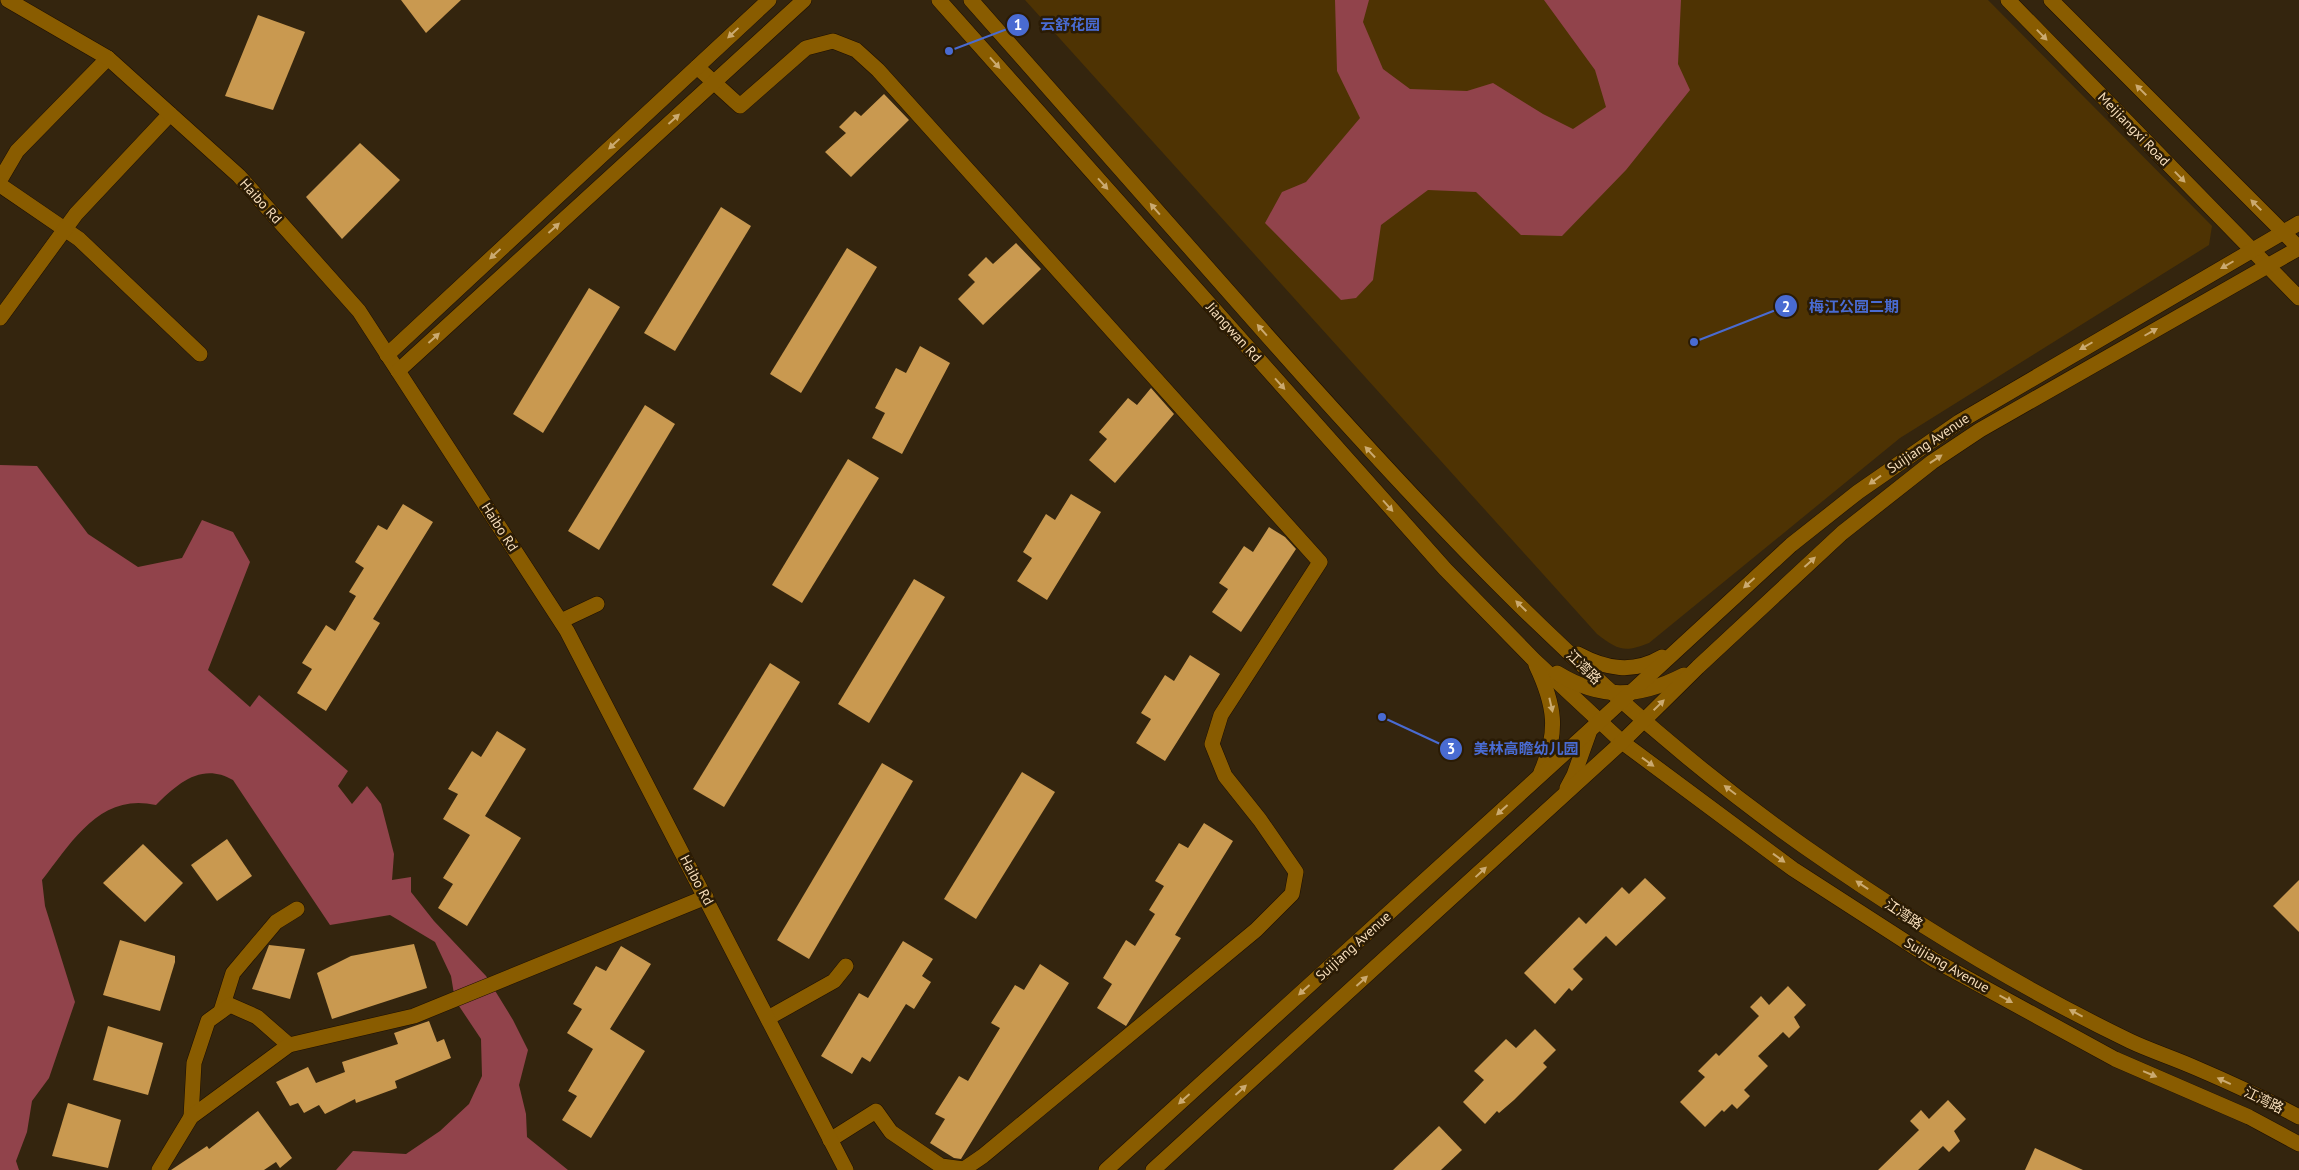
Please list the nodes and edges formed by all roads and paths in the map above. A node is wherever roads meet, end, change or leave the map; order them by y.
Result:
1 (8, 0) edge
2 (769, 0) edge
3 (804, 0) edge
4 (939, 0) edge
5 (971, 0) edge
6 (2008, 0) edge
7 (2051, 0) edge
8 (108, 58) junction
9 (697, 67) junction
10 (714, 82) junction
11 (170, 114) junction
12 (0, 180) edge
13 (0, 185) edge
14 (2299, 223) edge
15 (64, 229) junction
16 (2283, 232) junction
17 (2299, 248) edge
18 (2252, 250) junction
19 (2267, 266) junction
20 (2299, 298) edge
21 (0, 318) edge
22 (200, 354) dead end
23 (388, 355) junction
24 (398, 370) junction
25 (597, 604) dead end
26 (561, 621) junction
27 (1556, 639) junction
28 (1679, 647) junction
29 (1534, 660) junction
30 (1698, 667) junction
31 (1580, 685) junction
32 (1621, 696) junction
33 (1643, 720) junction
34 (1592, 722) junction
35 (1622, 742) junction
36 (1538, 777) junction
37 (1561, 798) junction
38 (706, 897) junction
39 (297, 909) dead end
40 (846, 966) dead end
41 (221, 1012) junction
42 (768, 1018) junction
43 (289, 1045) junction
44 (191, 1117) junction
45 (2299, 1117) edge
46 (830, 1140) junction
47 (2299, 1144) edge
48 (159, 1170) edge
49 (846, 1170) edge
50 (1106, 1170) edge
51 (1153, 1170) edge

1 - 8 main road, Haibo Rd
2 -> 9 main road
3 - 10 main road
4 -> 29 main road, Jiangwan Rd
27 -> 5 main road, Jiangwan Rd
6 -> 18 main road, Meijiangxi Road
16 -> 7 main road
8 - 11 main road, Haibo Rd
8 - 12 main road
9 - 10 main road
9 -> 23 main road
24 -> 10 main road
10 - 46 main road
11 - 15 main road
11 - 23 main road, Haibo Rd
13 - 15 main road
14 - 16 main road, Suijiang Avenue
15 - 21 main road
15 - 22 main road
16 - 17 main road
16 - 18 main road, Suijiang Avenue
17 - 19 main road, Suijiang Avenue
18 - 19 main road, Meijiangxi Road
18 -> 28 main road, Suijiang Avenue
19 - 20 main road, Meijiangxi Road
30 -> 19 main road, Suijiang Avenue
23 - 24 main road, Haibo Rd
24 - 26 main road, Haibo Rd
25 - 26 main road
26 - 38 main road, Haibo Rd
27 - 28 main road
27 - 31 main road
27 - 32 main road, 江湾路
28 - 32 main road, Suijiang Avenue
29 - 31 main road
29 - 34 main road, Suijiang Avenue
29 -> 36 main road
30 - 32 main road
33 -> 30 main road, Suijiang Avenue
31 - 32 main road
31 - 34 main road
32 - 33 main road, 江湾路
32 - 34 main road, Suijiang Avenue
33 - 35 main road, Suijiang Avenue
45 -> 33 main road, 江湾路
34 - 35 main road, Suijiang Avenue
34 - 36 main road, Suijiang Avenue
34 - 37 main road
35 - 37 main road, Suijiang Avenue
35 -> 47 main road, Suijiang Avenue
36 -> 50 main road, Suijiang Avenue
51 -> 37 main road, Suijiang Avenue
38 - 42 main road, Haibo Rd
38 - 43 main road
39 - 41 main road
40 - 42 main road
41 - 43 main road
41 - 44 main road
42 - 46 main road, Haibo Rd
43 - 44 main road
44 - 48 main road
46 - 49 main road, Haibo Rd

